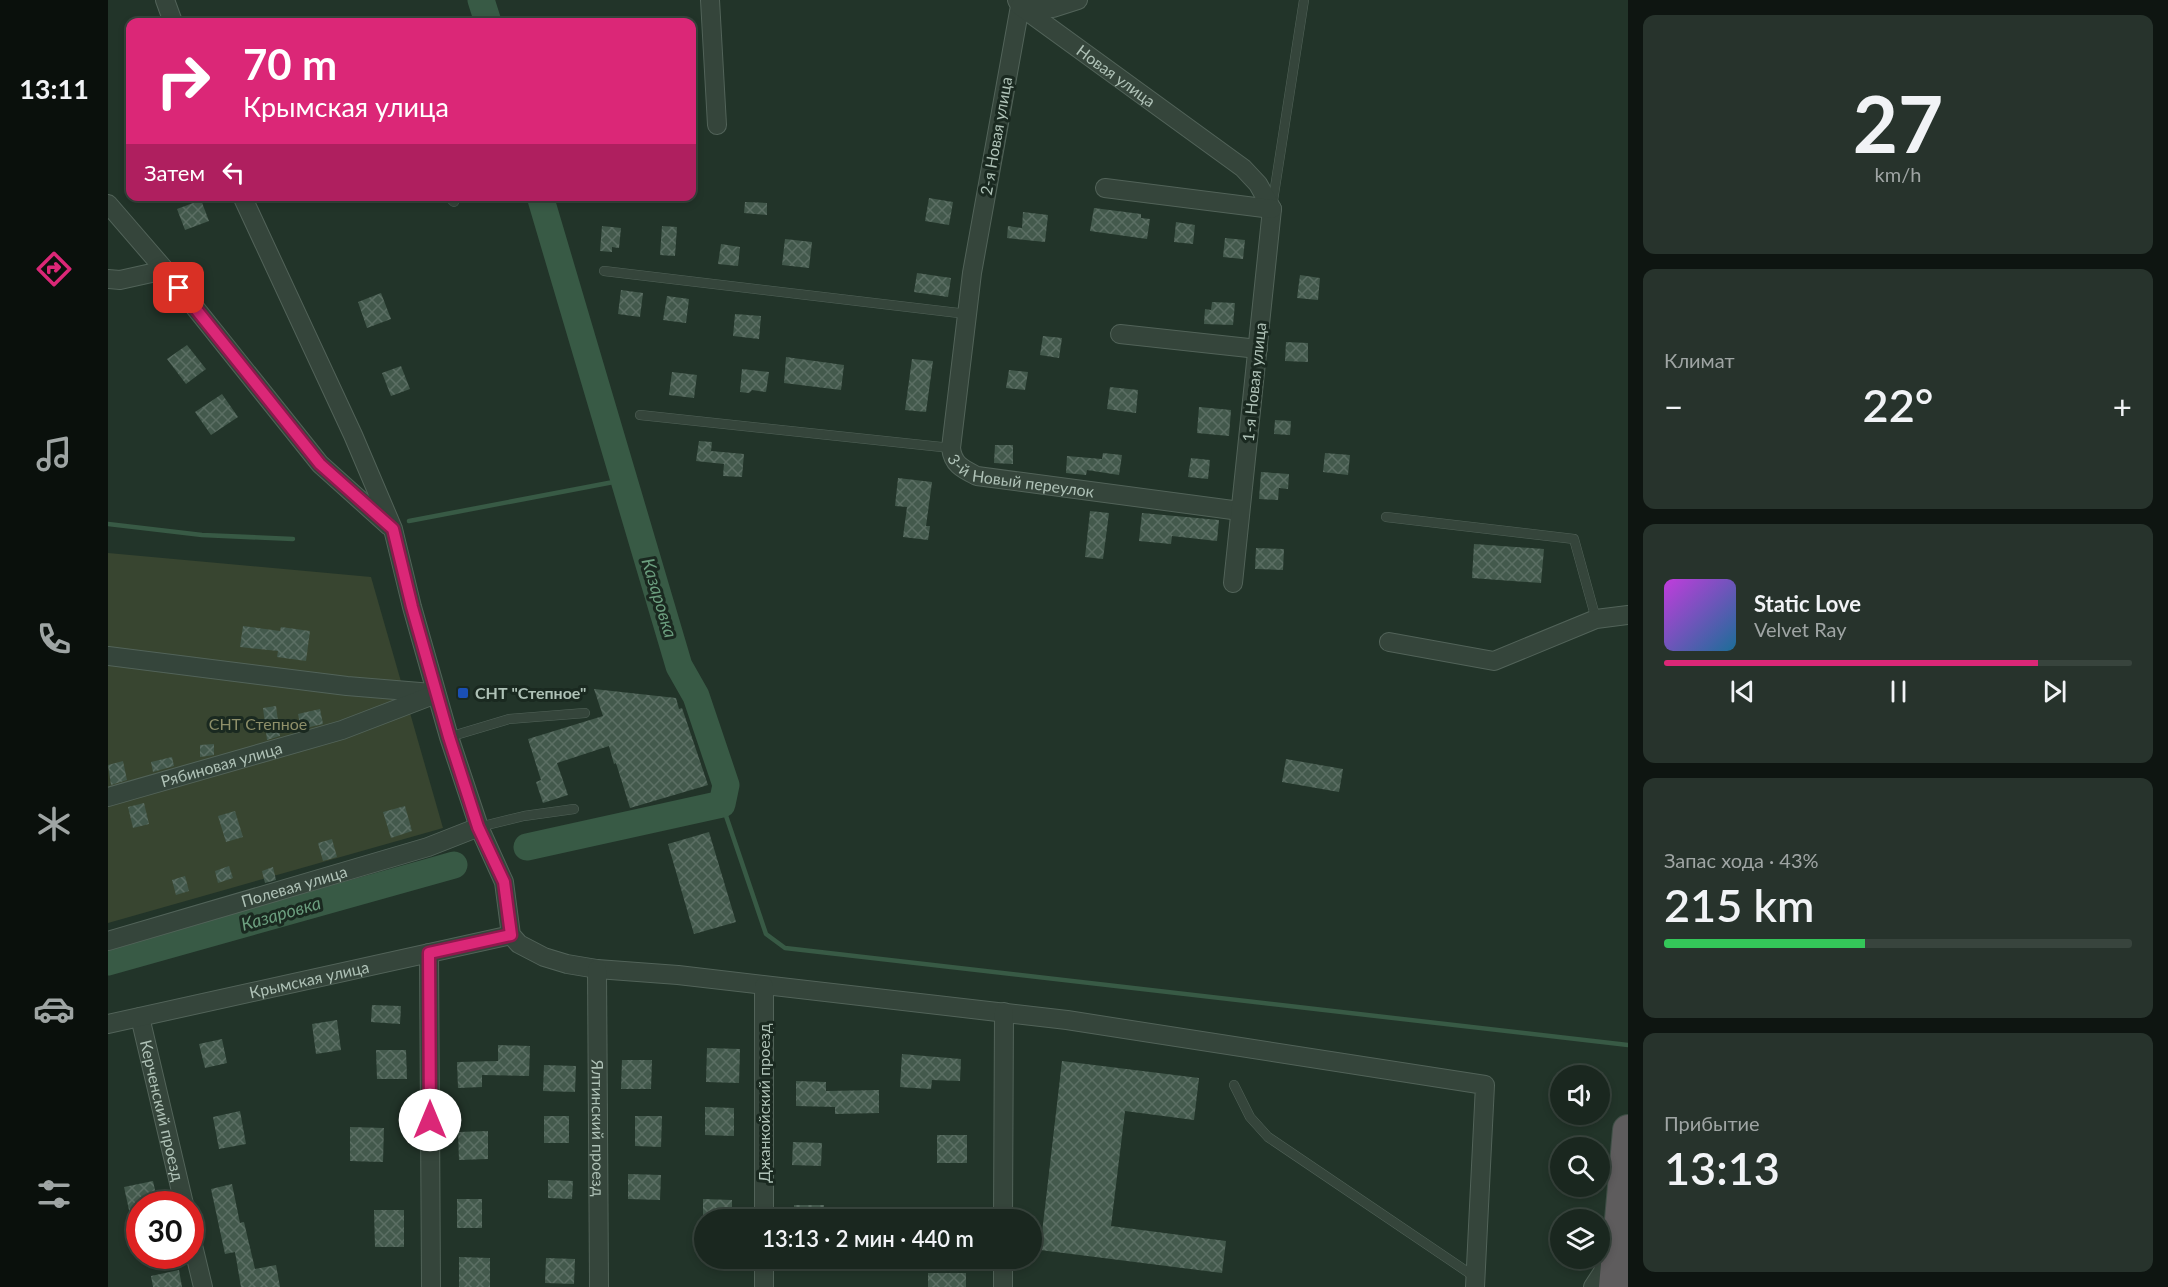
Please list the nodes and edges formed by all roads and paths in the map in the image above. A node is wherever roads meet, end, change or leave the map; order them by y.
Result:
1 (165, 0) edge
2 (710, 0) edge
3 (1078, 0) edge
4 (1304, 0) edge
5 (1018, 3) edge
6 (171, 18) edge
7 (717, 125) dead end
8 (1105, 188) dead end
9 (244, 201) edge
10 (108, 204) edge
11 (1272, 209) junction
12 (165, 270) junction
13 (604, 271) dead end
14 (972, 273) joint
15 (108, 279) edge
16 (967, 314) junction
17 (1120, 334) dead end
18 (1258, 349) junction
19 (640, 416) dead end
20 (951, 448) junction
21 (1240, 511) junction
22 (1386, 517) dead end
23 (393, 529) junction
24 (1233, 583) dead end
25 (1628, 615) edge
26 (1596, 619) junction
27 (1389, 642) dead end
28 (108, 656) edge
29 (436, 694) junction
30 (585, 713) dead end
31 (449, 737) junction
32 (108, 797) edge
33 (574, 808) dead end
34 (478, 827) junction
35 (511, 935) junction
36 (108, 941) edge
37 (429, 953) junction
38 (597, 969) junction
39 (764, 986) junction
40 (1004, 1012) junction
41 (140, 1017) junction
42 (108, 1024) edge
43 (1234, 1085) dead end
44 (1628, 1130) edge
45 (181, 1191) edge
46 (764, 1209) edge
47 (1003, 1209) edge
48 (1620, 1218) junction
49 (199, 1269) edge
50 (764, 1269) edge
51 (1003, 1269) edge
52 (1475, 1282) edge
53 (203, 1287) edge
54 (431, 1287) edge
55 (599, 1287) edge
56 (764, 1287) edge
57 (1003, 1287) edge
58 (1593, 1287) edge
59 (1614, 1287) edge

1 - 6 street
2 - 7 street
3 - 5 street
4 - 11 lane
5 - 11 street, Новая улица
5 - 14 street, 2-я Новая улица
8 - 11 street
9 - 23 street
10 - 12 street
11 - 18 street, 1-я Новая улица
12 - 15 street
12 - 23 street
13 - 16 lane
14 - 16 street, 3-й Новый переулок
16 - 20 street, 3-й Новый переулок
17 - 18 street
18 - 21 street, 1-я Новая улица
19 - 20 lane
20 - 21 street, 3-й Новый переулок
21 - 24 street, 1-я Новая улица
22 - 26 lane
23 - 29 street
25 - 26 street
26 - 27 street
28 - 29 street
29 - 31 street
29 - 32 street, Рябиновая улица
30 - 31 lane
31 - 34 street
33 - 34 lane
34 - 35 street
34 - 36 street, Полевая улица
35 - 37 street, Крымская улица
35 - 38 street
37 - 41 street, Крымская улица
37 - 54 street
38 - 39 street
38 - 55 street, Ялтинский проезд
39 - 40 street
39 - 46 street, Джанкойский проезд
40 - 47 street
40 - 52 street
41 - 42 street, Крымская улица
41 - 45 street, Керченский проезд
43 - 52 lane
44 - 48 highway
48 - 58 street
48 - 59 highway
49 - 53 street
50 - 56 street
51 - 57 street

